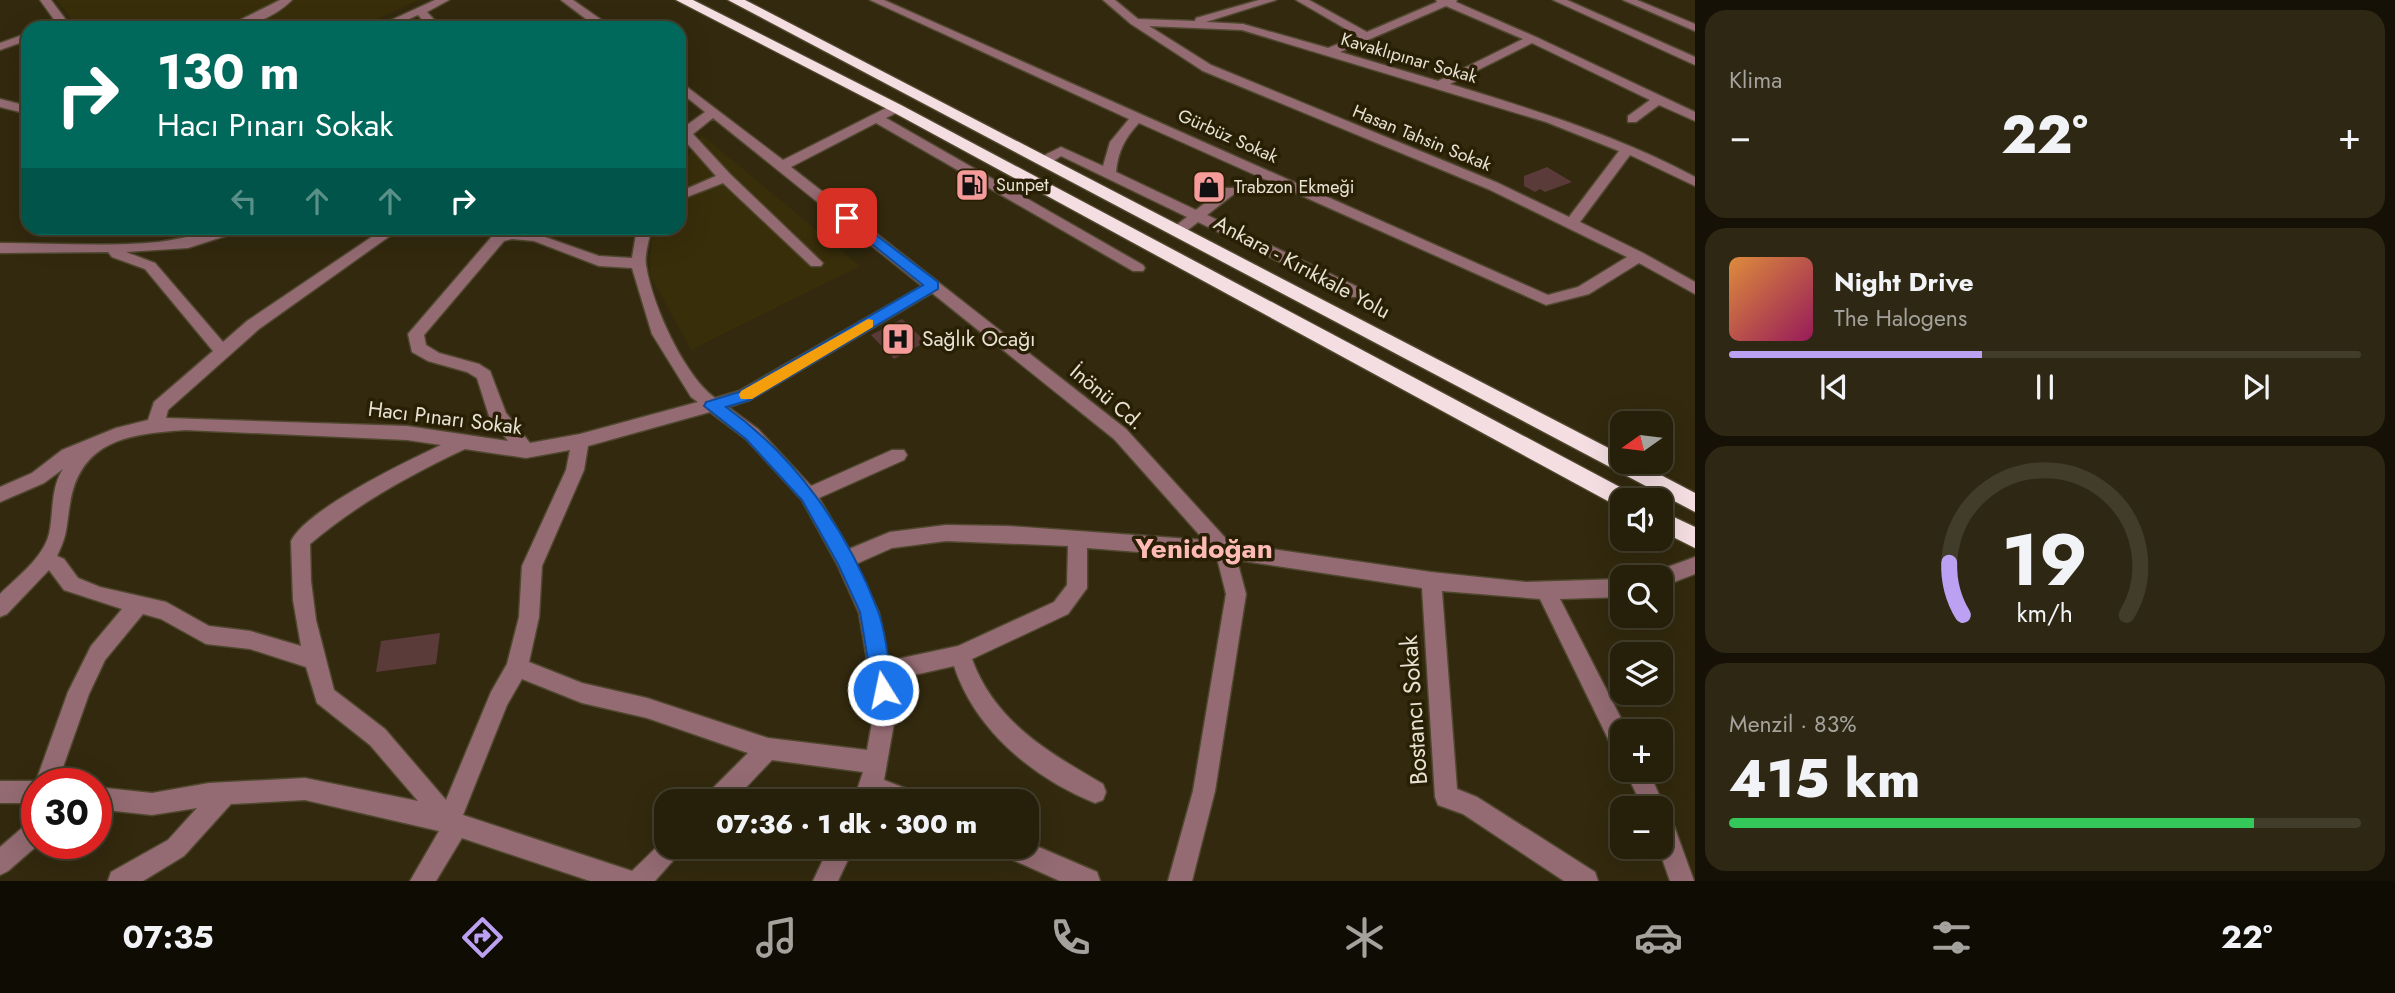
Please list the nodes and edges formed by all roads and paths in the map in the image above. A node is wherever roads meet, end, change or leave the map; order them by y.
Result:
1 (45, 0) edge
2 (287, 0) edge
3 (444, 0) edge
4 (566, 0) edge
5 (684, 0) edge
6 (735, 0) edge
7 (875, 0) edge
8 (1108, 0) edge
9 (1271, 0) edge
10 (1301, 0) edge
11 (1628, 0) edge
12 (1447, 1) edge
13 (1566, 1) edge
14 (420, 11) junction
15 (596, 19) junction
16 (61, 21) edge
17 (247, 21) edge
18 (396, 21) edge
19 (429, 21) edge
20 (590, 21) edge
21 (598, 21) edge
22 (1135, 22) junction
23 (1197, 23) junction
24 (1695, 28) edge
25 (1366, 36) junction
26 (21, 39) edge
27 (1532, 39) junction
28 (0, 47) edge
29 (1327, 53) junction
30 (1695, 61) edge
31 (1439, 85) junction
32 (686, 90) edge
33 (1659, 99) junction
34 (0, 103) edge
35 (21, 108) edge
36 (896, 108) junction
37 (714, 112) junction
38 (1138, 117) junction
39 (1695, 117) edge
40 (877, 118) junction
41 (1632, 119) dead end
42 (686, 135) edge
43 (686, 143) edge
44 (1627, 149) junction
45 (1044, 161) junction
46 (782, 166) junction
47 (1109, 174) junction
48 (725, 177) junction
49 (1695, 181) edge
50 (1229, 191) dead end
51 (686, 194) edge
52 (1086, 212) junction
53 (1195, 216) junction
54 (1572, 223) junction
55 (1065, 226) junction
56 (1179, 230) junction
57 (214, 235) edge
58 (384, 235) edge
59 (505, 235) edge
60 (533, 235) edge
61 (643, 235) edge
62 (111, 247) junction
63 (0, 248) edge
64 (1638, 256) junction
65 (638, 263) junction
66 (816, 263) dead end
67 (1138, 268) dead end
68 (933, 286) junction
69 (1695, 289) edge
70 (1357, 293) dead end
71 (222, 351) junction
72 (712, 406) junction
73 (156, 425) junction
74 (580, 441) junction
75 (463, 442) junction
76 (87, 447) junction
77 (526, 451) junction
78 (898, 455) dead end
79 (1610, 492) edge
80 (0, 495) edge
81 (808, 495) junction
82 (1695, 503) edge
83 (1673, 526) edge
84 (1695, 538) edge
85 (1079, 540) junction
86 (1225, 550) junction
87 (46, 560) junction
88 (845, 560) junction
89 (1695, 565) edge
90 (1673, 574) edge
91 (1673, 577) edge
92 (1431, 581) junction
93 (1695, 585) edge
94 (1610, 588) edge
95 (1546, 591) junction
96 (140, 603) junction
97 (0, 608) edge
98 (960, 655) junction
99 (314, 660) junction
100 (517, 667) junction
101 (880, 673) junction
102 (1610, 719) edge
103 (768, 749) junction
104 (875, 762) junction
105 (52, 768) edge
106 (728, 789) edge
107 (869, 789) edge
108 (0, 792) edge
109 (21, 792) edge
110 (1095, 792) dead end
111 (226, 793) junction
112 (112, 800) edge
113 (452, 823) junction
114 (21, 844) edge
115 (1673, 855) edge
116 (659, 859) edge
117 (836, 859) edge
118 (1038, 859) edge
119 (0, 863) edge
120 (120, 881) edge
121 (422, 881) edge
122 (626, 881) edge
123 (639, 881) edge
124 (825, 881) edge
125 (1088, 881) edge
126 (1180, 881) edge
127 (1586, 881) edge
128 (1682, 881) edge

1 - 16 street
2 - 17 street
3 - 14 street
4 - 15 street
5 - 36 highway
6 - 45 highway, Ankara - Kırıkkale Yolu
7 - 38 street, Gürbüz Sokak
8 - 22 street
9 - 23 street
10 - 25 street
11 - 24 street
12 - 25 street
12 - 27 street
13 - 30 street
14 - 18 street
14 - 19 street
15 - 20 street
15 - 21 street
22 - 23 street, Kavaklıpınar Sokak
22 - 54 street, Hasan Tahsin Sokak
23 - 29 street, Kavaklıpınar Sokak
25 - 29 street
26 - 28 street
27 - 31 street
27 - 33 street
29 - 31 street, Kavaklıpınar Sokak
31 - 44 street, Kavaklıpınar Sokak
32 - 37 street, İnönü Cd.
33 - 39 street
33 - 41 street
34 - 35 street
36 - 40 street
36 - 52 highway
37 - 42 street
37 - 46 street, İnönü Cd.
38 - 47 street
38 - 64 street, Gürbüz Sokak
40 - 46 street
40 - 55 street
43 - 48 street
44 - 49 street, Kavaklıpınar Sokak
44 - 54 street
45 - 47 street
45 - 56 highway, Ankara - Kırıkkale Yolu
46 - 68 street, İnönü Cd.
47 - 53 street
48 - 51 street
48 - 66 street
50 - 53 street
52 - 55 street
52 - 79 highway
53 - 56 street
53 - 70 street
54 - 64 street, Hasan Tahsin Sokak
55 - 67 street
56 - 82 highway, Ankara - Kırıkkale Yolu
57 - 62 street
58 - 71 street
59 - 77 street
60 - 65 street
61 - 65 street
62 - 63 street
62 - 71 street
64 - 69 street, Hasan Tahsin Sokak
65 - 72 street
68 - 72 street, Hacı Pınarı Sokak
68 - 86 street, İnönü Cd.
71 - 73 street
72 - 74 street, Hacı Pınarı Sokak
72 - 81 street
73 - 75 street, Hacı Pınarı Sokak
73 - 76 street, Hacı Pınarı Sokak
74 - 77 street, Hacı Pınarı Sokak
74 - 100 street
75 - 77 street, Hacı Pınarı Sokak
75 - 99 street
76 - 80 street, Hacı Pınarı Sokak
76 - 87 street
78 - 81 street
81 - 88 street
83 - 84 highway
85 - 86 street
85 - 88 street
85 - 98 street
86 - 92 street
86 - 126 street, İnönü Cd.
87 - 96 street
87 - 97 street
88 - 101 street
89 - 90 street
91 - 93 street
92 - 95 street
92 - 127 street, Bostancı Sokak
94 - 95 street
95 - 102 street
96 - 99 street
96 - 105 street
98 - 101 street
98 - 110 street
99 - 113 street
100 - 103 street
100 - 113 street
101 - 104 street
103 - 104 street
103 - 106 street
104 - 107 street
108 - 109 street
111 - 112 street
111 - 113 street
111 - 120 street
113 - 121 street
113 - 122 street
114 - 119 street
115 - 128 street
116 - 123 street
117 - 124 street
118 - 125 street

